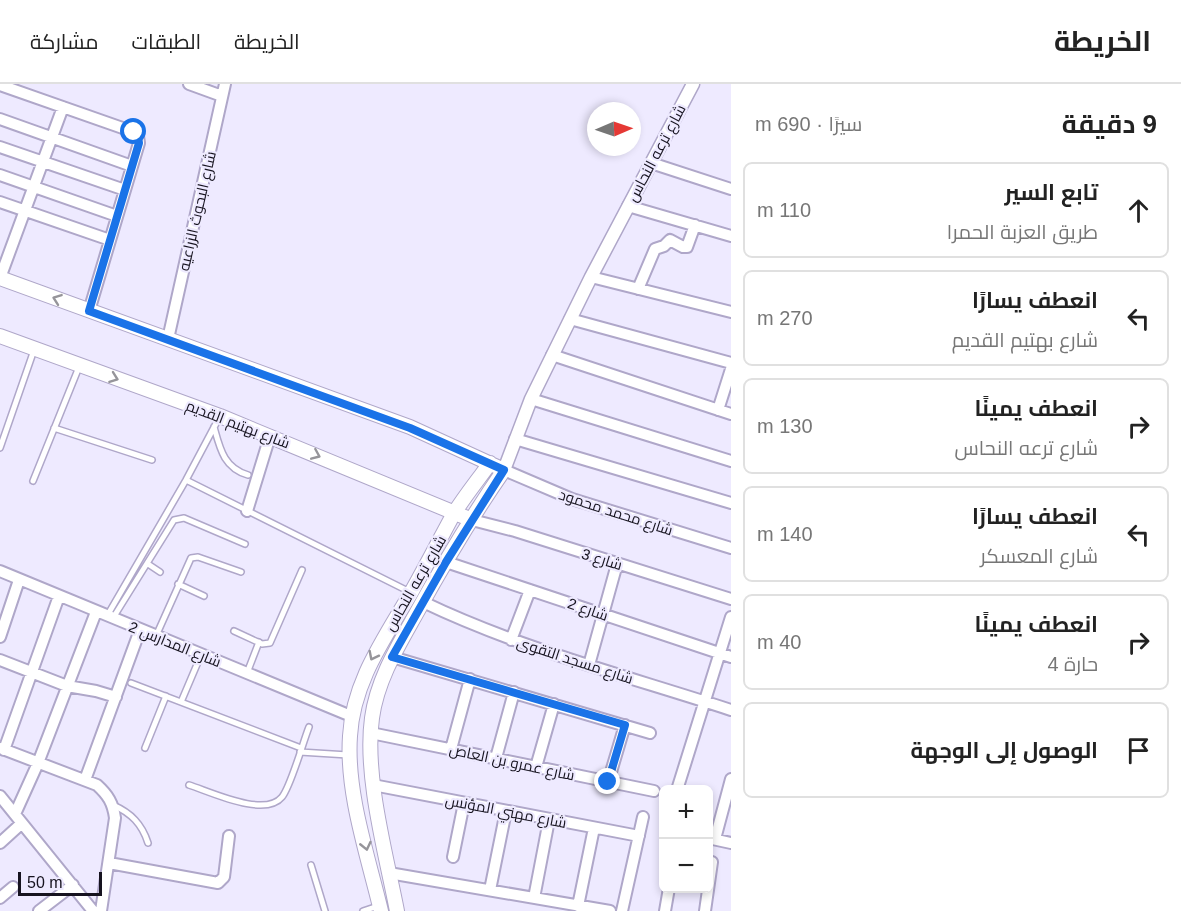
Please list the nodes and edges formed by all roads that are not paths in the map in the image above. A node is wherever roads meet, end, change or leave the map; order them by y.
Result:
1 (189, 84) edge
2 (225, 84) edge
3 (693, 84) edge
4 (0, 85) edge
5 (222, 96) junction
6 (63, 107) junction
7 (0, 119) edge
8 (52, 137) junction
9 (0, 147) edge
10 (43, 162) junction
11 (651, 162) junction
12 (132, 166) junction
13 (0, 175) edge
14 (34, 187) junction
15 (731, 189) edge
16 (125, 190) junction
17 (0, 202) edge
18 (628, 206) junction
19 (25, 211) junction
20 (117, 216) junction
21 (695, 225) junction
22 (731, 236) edge
23 (110, 240) junction
24 (591, 277) junction
25 (0, 278) edge
26 (638, 289) junction
27 (89, 311) junction
28 (731, 312) edge
29 (570, 319) junction
30 (0, 336) edge
31 (168, 339) junction
32 (35, 349) junction
33 (552, 355) junction
34 (731, 363) edge
35 (79, 365) junction
36 (731, 369) edge
37 (531, 399) junction
38 (718, 410) junction
39 (731, 414) edge
40 (217, 422) junction
41 (54, 428) junction
42 (270, 436) junction
43 (2, 438) edge
44 (513, 444) junction
45 (0, 448) edge
46 (152, 460) dead end
47 (731, 461) edge
48 (490, 463) junction
49 (504, 470) junction
50 (248, 475) dead end
51 (186, 480) junction
52 (33, 481) dead end
53 (731, 503) edge
54 (247, 511) junction
55 (454, 513) junction
56 (472, 520) junction
57 (245, 544) dead end
58 (731, 548) edge
59 (446, 562) junction
60 (148, 564) junction
61 (617, 564) junction
62 (302, 570) dead end
63 (0, 571) edge
64 (160, 572) dead end
65 (241, 572) dead end
66 (19, 580) junction
67 (178, 584) junction
68 (530, 590) junction
69 (411, 593) junction
70 (59, 596) junction
71 (204, 596) dead end
72 (731, 599) edge
73 (423, 602) junction
74 (96, 612) junction
75 (603, 614) junction
76 (110, 617) junction
77 (731, 617) edge
78 (140, 630) junction
79 (234, 631) dead end
80 (156, 636) junction
81 (0, 637) edge
82 (511, 640) junction
83 (259, 642) junction
84 (720, 654) junction
85 (201, 655) junction
86 (392, 657) junction
87 (731, 657) edge
88 (0, 660) edge
89 (589, 665) junction
90 (32, 672) junction
91 (247, 673) junction
92 (470, 679) junction
93 (131, 683) dead end
94 (68, 686) junction
95 (514, 692) junction
96 (166, 696) junction
97 (116, 697) junction
98 (705, 701) junction
99 (181, 702) junction
100 (554, 704) junction
101 (731, 710) edge
102 (351, 716) junction
103 (625, 725) junction
104 (309, 727) dead end
105 (371, 733) junction
106 (650, 733) dead end
107 (145, 748) dead end
108 (2, 749) edge
109 (451, 749) junction
110 (301, 750) junction
111 (496, 758) junction
112 (350, 761) junction
113 (38, 763) junction
114 (372, 766) junction
115 (536, 767) junction
116 (731, 778) edge
117 (85, 780) junction
118 (608, 782) junction
119 (189, 785) dead end
120 (373, 785) junction
121 (678, 785) edge
122 (654, 791) dead end
123 (0, 796) edge
124 (464, 802) junction
125 (113, 805) junction
126 (506, 811) junction
127 (644, 817) dead end
128 (18, 818) junction
129 (549, 820) junction
130 (594, 828) junction
131 (229, 836) dead end
132 (639, 836) junction
133 (713, 836) edge
134 (713, 839) edge
135 (0, 843) edge
136 (148, 843) dead end
137 (731, 843) edge
138 (453, 857) dead end
139 (108, 863) junction
140 (311, 865) dead end
141 (389, 873) junction
142 (73, 885) junction
143 (14, 887) dead end
144 (490, 890) junction
145 (668, 893) edge
146 (708, 893) edge
147 (0, 898) edge
148 (534, 898) junction
149 (578, 906) junction
150 (381, 908) edge
151 (39, 911) edge
152 (93, 911) edge
153 (101, 911) edge
154 (325, 911) edge
155 (363, 911) edge
156 (397, 911) edge
157 (610, 911) edge
158 (622, 911) edge
159 (665, 911) edge
160 (705, 911) edge

1 - 5 street
2 - 5 street, شارع البحوث الزراعيه
3 - 11 street, شارع ترعه النحاس
4 - 6 street
5 - 31 street, شارع البحوث الزراعيه
6 - 8 street
6 - 12 street
7 - 8 street
8 - 10 street
8 - 12 street
9 - 10 street
10 - 14 street
10 - 16 street
11 - 15 street
11 - 18 street, شارع ترعه النحاس
12 - 16 street
13 - 14 street
14 - 19 street
14 - 20 street
16 - 20 street
17 - 19 street
18 - 21 street
18 - 24 street, شارع ترعه النحاس
19 - 23 street
19 - 25 street
20 - 23 street
21 - 22 street
21 - 26 street
23 - 27 street
24 - 26 street
24 - 29 street, شارع ترعه النحاس
27 -> 25 main road
26 - 28 street
27 - 31 main road
29 - 33 street, شارع ترعه النحاس
29 - 34 street
30 - 32 main road, شارع بهتيم القديم
31 - 48 main road
32 - 35 main road, شارع بهتيم القديم
32 - 43 lane
33 - 37 street, شارع ترعه النحاس
33 - 38 street
35 -> 40 main road, شارع بهتيم القديم
35 - 41 lane
36 - 38 street
37 - 44 street, شارع ترعه النحاس
37 - 47 street
38 - 39 street
40 - 42 main road, شارع بهتيم القديم
40 - 50 lane
40 - 51 lane
41 - 46 lane
41 - 52 lane
42 - 54 street
42 -> 55 main road, شارع بهتيم القديم
43 - 45 lane
44 - 48 street, شارع ترعه النحاس
44 - 49 street, شارع ترعه النحاس
44 - 53 street
48 - 49 main road
48 - 55 main road, شارع ترعه النحاس
49 - 56 main road, شارع ترعه النحاس
49 - 58 street, شارع محمد محمود
51 - 54 lane
51 - 76 lane
54 - 69 lane
55 - 56 main road, شارع بهتيم القديم
55 - 69 main road, شارع ترعه النحاس
56 - 59 main road, شارع ترعه النحاس
56 - 61 street, شارع 3
57 - 60 lane
59 - 68 street, شارع 2
59 - 73 main road, شارع ترعه النحاس
60 - 64 lane
60 - 76 lane
61 - 72 street, شارع 3
61 - 75 street
62 - 83 lane
63 - 66 street, شارع المدارس 2
65 - 67 lane
66 - 70 street, شارع المدارس 2
66 - 81 street
67 - 71 lane
67 - 80 lane
68 - 75 street, شارع 2
68 - 82 street
69 -> 102 main road, شارع ترعه النحاس
70 - 74 street, شارع المدارس 2
70 - 90 street
73 - 82 street, شارع مسجد التقوى
73 - 86 main road, شارع ترعه النحاس
74 - 76 street, شارع المدارس 2
74 - 94 street
75 - 84 street, شارع 2
75 - 89 street
76 - 78 street, شارع المدارس 2
77 - 84 street
78 - 80 street, شارع المدارس 2
78 - 97 street
79 - 83 lane
80 - 85 street, شارع المدارس 2
82 - 89 street, شارع مسجد التقوى
83 - 91 lane
84 - 87 street, شارع 2
84 - 98 street
85 - 91 street, شارع المدارس 2
85 - 99 lane
86 - 92 street
86 - 105 main road, شارع ترعه النحاس
88 - 90 street
89 - 98 street, شارع مسجد التقوى
90 - 94 street
90 - 108 street
91 - 102 street, شارع المدارس 2
92 - 95 street
92 - 109 street
93 - 96 lane
94 - 97 street
94 - 113 street
95 - 100 street
95 - 111 street
96 - 99 lane
96 - 107 lane
97 - 117 street
98 - 101 street, شارع مسجد التقوى
98 - 121 street
99 - 110 lane
100 - 103 street
100 - 115 street
102 - 112 main road, شارع ترعه النحاس
103 - 106 street
103 - 118 street
104 - 110 lane
105 - 109 street, شارع عمرو بن العاص
105 - 114 main road, شارع ترعه النحاس
108 - 113 street
109 - 111 street, شارع عمرو بن العاص
110 - 112 lane
110 - 119 lane
111 - 115 street, شارع عمرو بن العاص
112 - 114 main road
112 -> 150 main road, شارع ترعه النحاس
113 - 117 street
113 - 128 street
114 - 120 main road, شارع ترعه النحاس
115 - 118 street, شارع عمرو بن العاص
116 - 133 street
117 - 125 street
118 - 122 street, شارع عمرو بن العاص
120 - 124 street, شارع مهني المؤنس
120 - 141 main road, شارع ترعه النحاس
123 - 128 street
124 - 126 street, شارع مهني المؤنس
124 - 138 street
125 - 136 lane
125 - 139 street
126 - 129 street, شارع مهني المؤنس
126 - 144 street
127 - 132 street
128 - 135 street
128 - 142 street
129 - 130 street, شارع مهني المؤنس
129 - 148 street
130 - 132 street, شارع مهني المؤنس
130 - 149 street
131 - 139 street
132 - 158 street
134 - 137 street
139 - 153 street
140 - 154 lane
141 - 144 street
141 - 156 main road, شارع ترعه النحاس
142 - 151 street
142 - 152 street
143 - 147 street
144 - 148 street
145 - 159 street
146 - 160 street
148 - 149 street
149 - 157 street
150 - 155 lane

